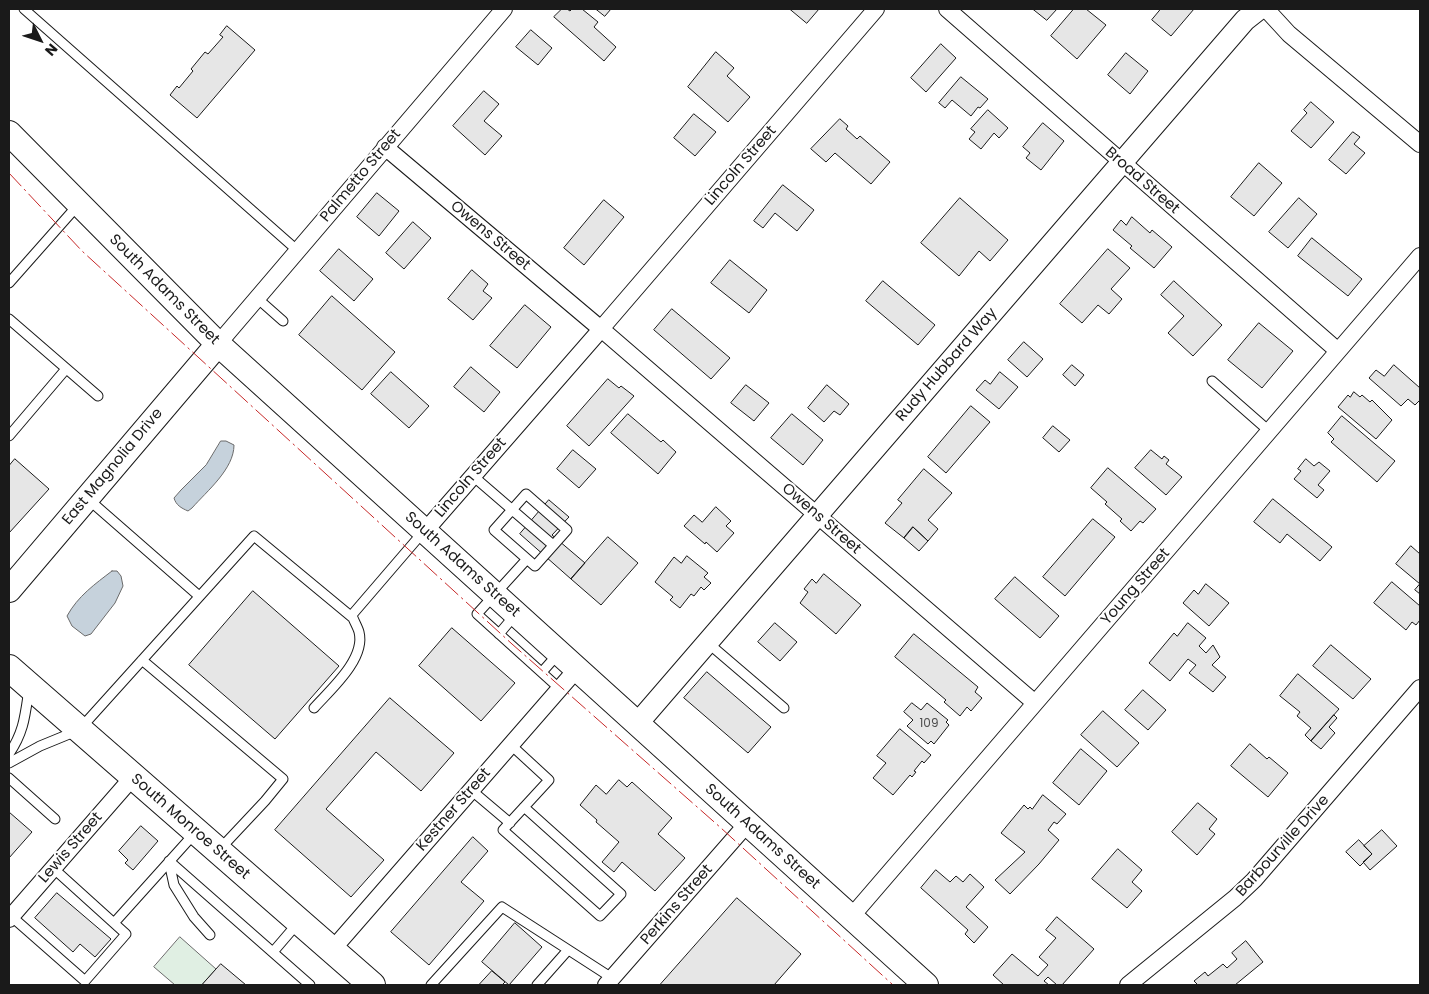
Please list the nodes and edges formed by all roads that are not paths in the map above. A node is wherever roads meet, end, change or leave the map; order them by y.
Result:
1 (24, 9) edge
2 (504, 9) edge
3 (876, 9) edge
4 (947, 9) edge
5 (1259, 9) edge
6 (1266, 9) edge
7 (9, 133) edge
8 (1420, 144) edge
9 (385, 147) junction
10 (1122, 163) junction
11 (78, 204) junction
12 (298, 251) junction
13 (1420, 256) edge
14 (9, 284) edge
15 (257, 298) junction
16 (9, 318) edge
17 (283, 321) dead end
18 (601, 329) junction
19 (218, 344) junction
20 (1338, 351) junction
21 (66, 369) junction
22 (1212, 381) dead end
23 (98, 396) dead end
24 (1269, 431) junction
25 (9, 436) edge
26 (473, 476) junction
27 (87, 498) junction
28 (512, 510) junction
29 (817, 516) junction
30 (424, 531) junction
31 (553, 545) junction
32 (527, 558) junction
33 (9, 590) edge
34 (494, 594) junction
35 (199, 596) junction
36 (516, 614) junction
37 (350, 616) junction
38 (499, 634) junction
39 (708, 642) junction
40 (559, 654) junction
41 (142, 660) junction
42 (9, 668) edge
43 (576, 670) junction
44 (542, 672) junction
45 (29, 686) junction
46 (1420, 688) edge
47 (560, 689) junction
48 (1035, 703) junction
49 (314, 708) dead end
50 (784, 708) dead end
51 (637, 724) junction
52 (79, 730) junction
53 (511, 745) junction
54 (9, 754) edge
55 (9, 763) edge
56 (9, 778) edge
57 (132, 778) junction
58 (471, 790) junction
59 (524, 807) junction
60 (55, 819) dead end
61 (510, 823) junction
62 (747, 824) junction
63 (195, 832) junction
64 (217, 851) junction
65 (169, 861) junction
66 (53, 868) junction
67 (10, 917) edge
68 (851, 918) junction
69 (299, 922) junction
70 (114, 923) junction
71 (210, 935) dead end
72 (332, 950) junction
73 (568, 950) junction
74 (273, 952) junction
75 (609, 982) edge
76 (310, 985) edge
77 (372, 985) edge
78 (432, 985) edge
79 (537, 985) edge
80 (926, 985) edge
81 (1128, 985) edge

1 - 12 lane
2 - 9 street, Palmetto Street
3 - 18 street, Lincoln Street
4 - 10 street, Broad Street
5 - 10 street, Rudy Hubbard Way
6 - 8 street
7 - 11 main road, South Adams Street
9 - 12 street, Palmetto Street
9 - 18 street, Owens Street
10 - 20 street, Broad Street
10 - 29 street, Rudy Hubbard Way
11 - 14 lane
11 - 19 main road, South Adams Street
12 - 15 street, Palmetto Street
13 - 20 street, Young Street
15 - 17 lane
15 - 19 street, Palmetto Street
16 - 21 lane
18 - 26 street, Lincoln Street
18 - 29 street, Owens Street
19 - 27 main road, East Magnolia Drive
19 - 30 main road, South Adams Street
20 - 24 street, Young Street
21 - 23 lane
21 - 25 lane
22 - 24 lane
24 - 48 street, Young Street
26 - 28 lane
26 - 30 street, Lincoln Street
27 - 33 main road, East Magnolia Drive
27 - 35 lane
28 - 31 lane
28 - 31 lane
28 - 32 lane
29 - 39 street, Rudy Hubbard Way
29 - 48 street, Owens Street
30 - 34 main road, South Adams Street
30 - 37 lane
31 - 32 lane
32 - 34 lane
34 - 36 main road, South Adams Street
34 - 38 lane
35 - 37 lane
35 - 41 lane
36 - 38 lane
36 - 40 main road, South Adams Street
37 - 49 lane
38 - 44 lane
39 - 50 lane
39 - 51 street, Rudy Hubbard Way
40 - 43 main road, South Adams Street
40 - 44 lane
41 - 52 lane
41 - 64 lane
42 - 45 main road, South Monroe Street
43 - 47 street, Kestner Street
43 - 51 main road, South Adams Street
44 - 47 lane
45 - 52 main road, South Monroe Street
45 - 54 lane
46 - 81 street, Barbourville Drive
47 - 53 street, Kestner Street
48 - 68 street, Young Street
51 - 62 main road, South Adams Street
52 - 55 lane
52 - 57 main road, South Monroe Street
53 - 58 street, Kestner Street
53 - 59 lane
56 - 60 lane
57 - 63 main road, South Monroe Street
57 - 66 street, Lewis Street
58 - 61 lane
58 - 72 street, Kestner Street
59 - 61 lane
59 - 61 lane
62 - 68 main road, South Adams Street
62 - 75 street, Perkins Street
63 - 64 main road, South Monroe Street
63 - 65 lane
64 - 69 main road, South Monroe Street
65 - 70 lane
65 - 71 lane
65 - 74 lane
66 - 67 street, Lewis Street
66 - 70 lane
67 - 70 lane
68 - 80 main road, South Adams Street
69 - 72 main road, South Monroe Street
69 - 74 lane
72 - 77 main road, South Monroe Street
73 - 75 lane
73 - 78 lane
73 - 79 lane
74 - 76 lane

